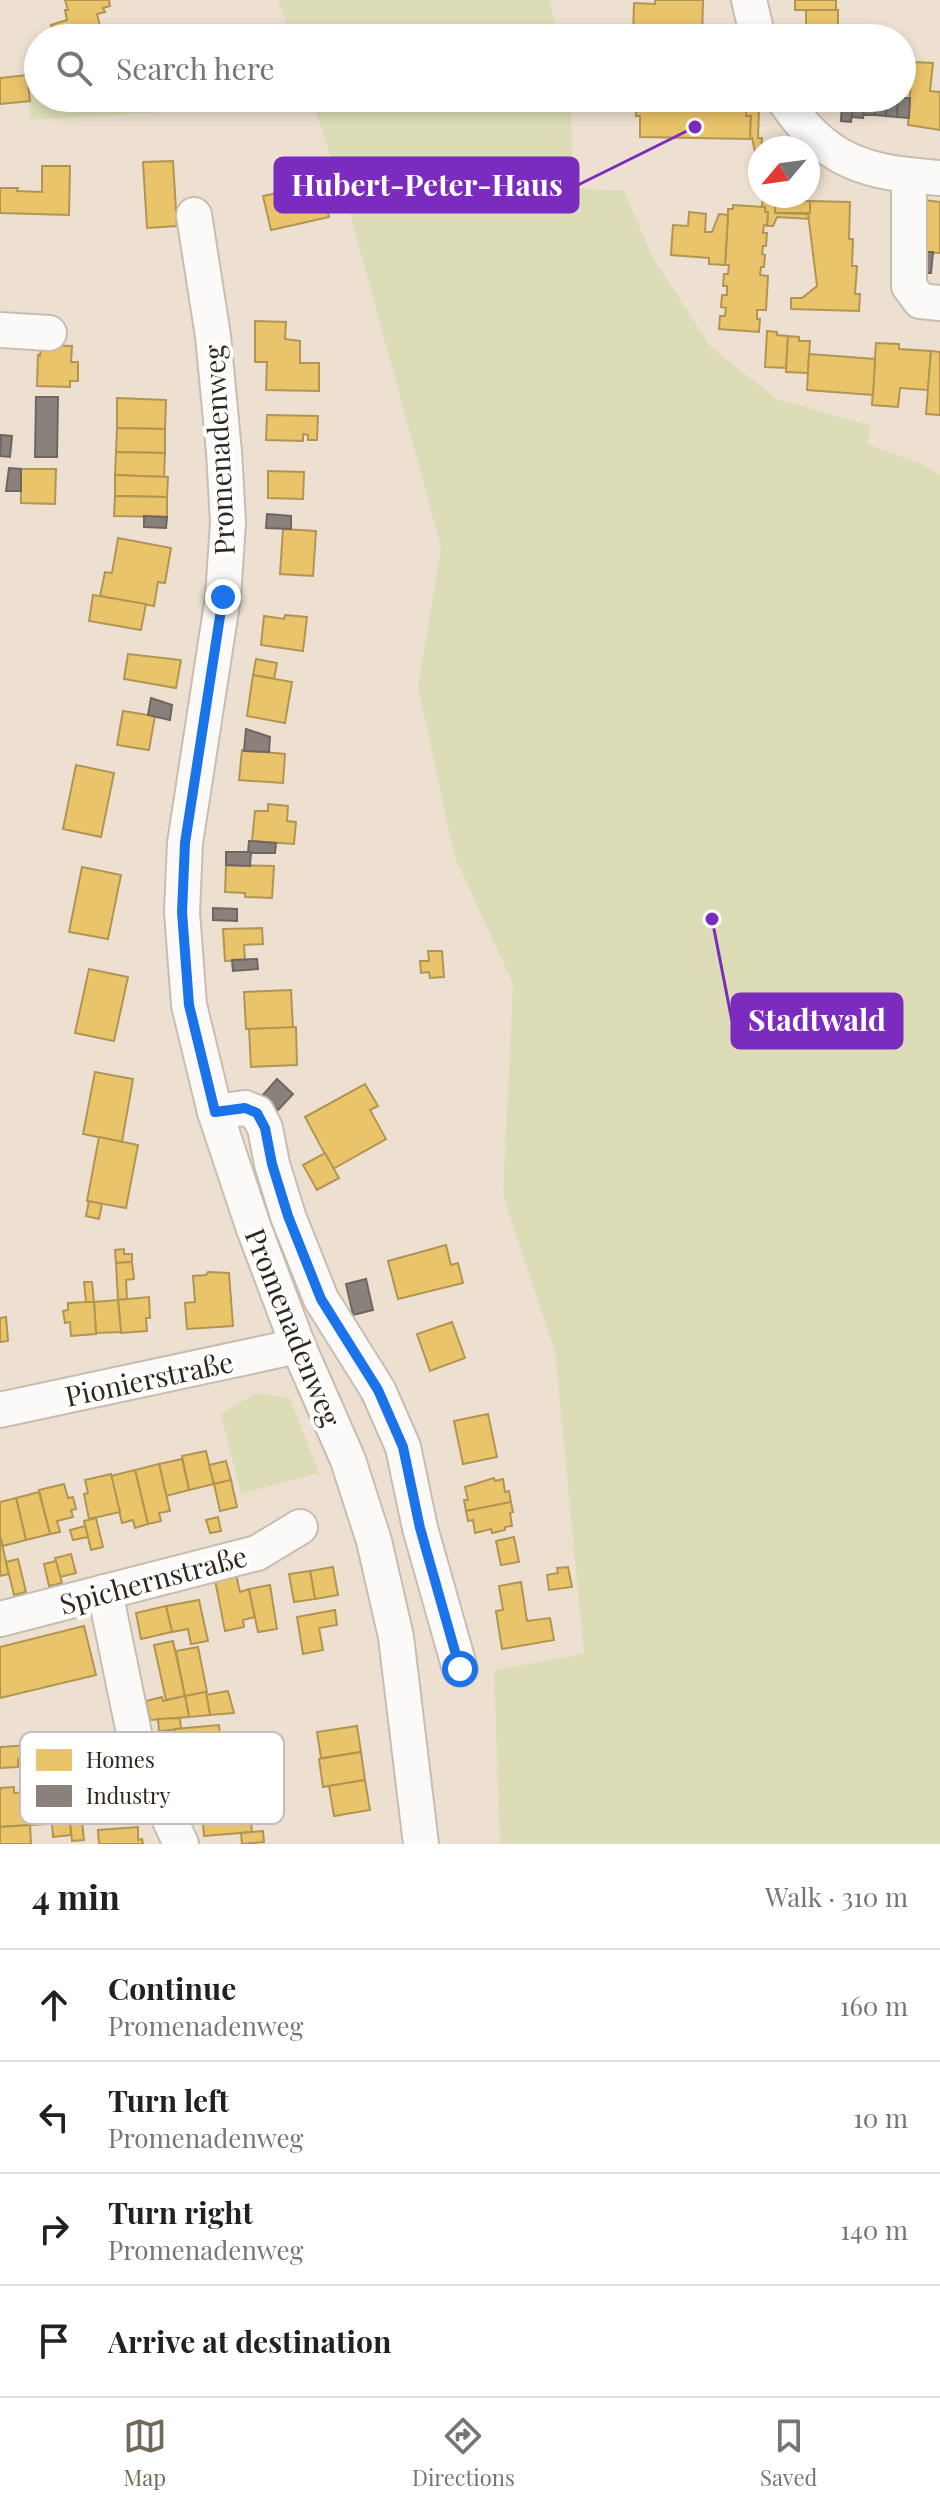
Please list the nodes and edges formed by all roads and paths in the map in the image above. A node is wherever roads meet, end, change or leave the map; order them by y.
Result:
1 (749, 0) edge
2 (755, 24) edge
3 (792, 112) edge
4 (925, 177) edge
5 (194, 215) dead end
6 (940, 303) edge
7 (0, 330) edge
8 (49, 333) dead end
9 (215, 1112) junction
10 (298, 1346) junction
11 (0, 1410) edge
12 (300, 1527) dead end
13 (420, 1528) junction
14 (374, 1541) junction
15 (105, 1592) junction
16 (0, 1619) edge
17 (460, 1669) dead end
18 (134, 1732) edge
19 (172, 1824) edge
20 (181, 1844) edge
21 (421, 1844) edge

1 - 2 street
3 - 4 street
4 - 6 street
5 - 9 street, Promenadenweg
7 - 8 street
9 - 10 street, Promenadenweg
9 - 13 street, Promenadenweg
10 - 11 street, Pionierstraße
10 - 14 street, Promenadenweg
12 - 15 street, Spichernstraße
13 - 14 street
13 - 17 street, Promenadenweg
14 - 21 street, Promenadenweg
15 - 16 street, Spichernstraße
15 - 18 street
19 - 20 street

